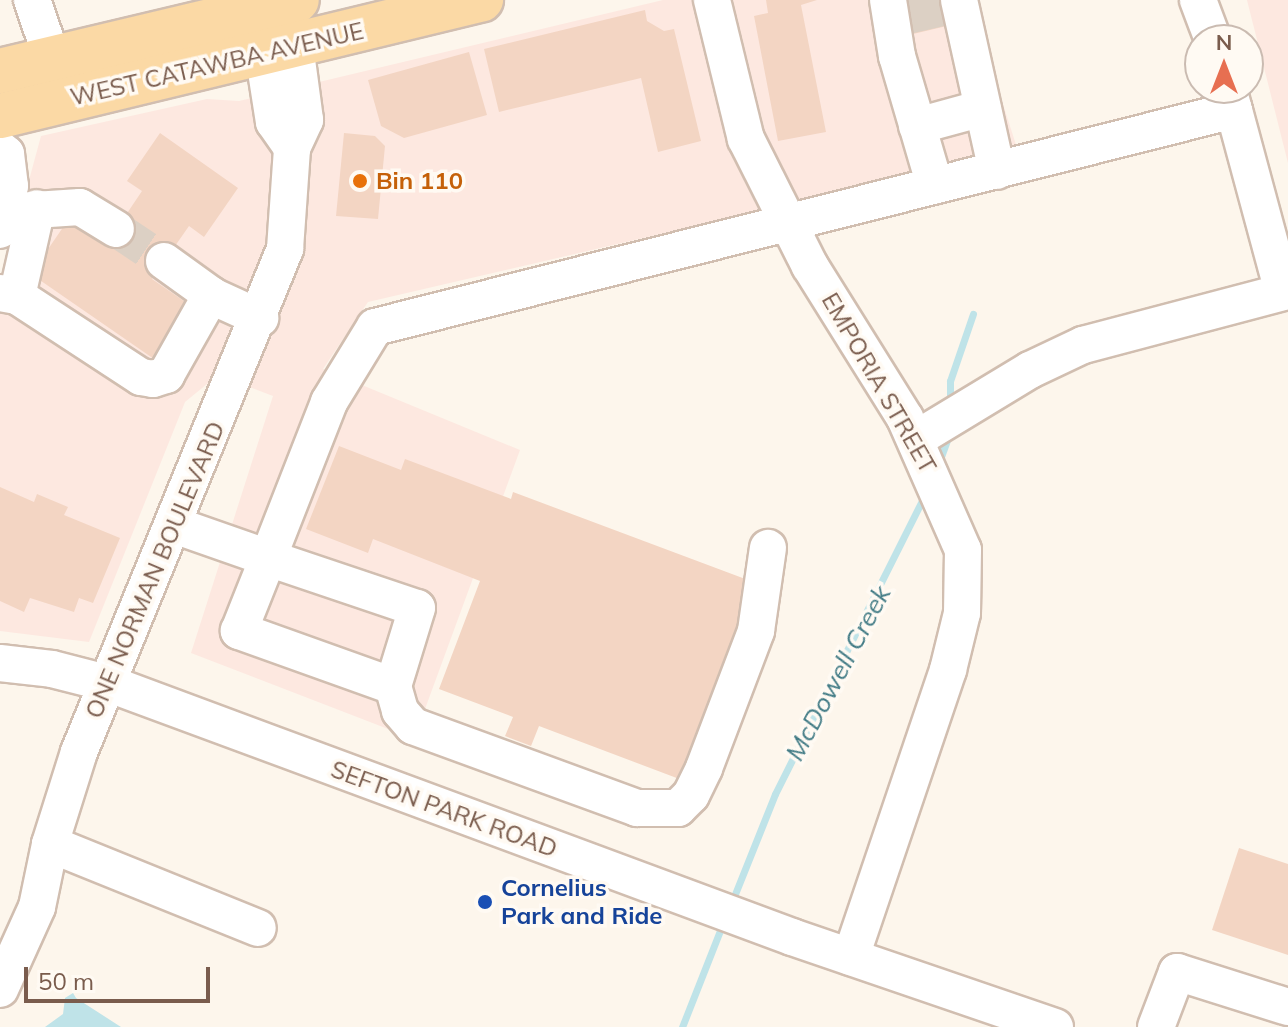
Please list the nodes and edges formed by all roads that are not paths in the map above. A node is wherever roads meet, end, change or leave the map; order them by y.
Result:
1 (32, 0) edge
2 (481, 0) edge
3 (712, 0) edge
4 (1198, 0) edge
5 (283, 2) edge
6 (953, 2) edge
7 (896, 5) edge
8 (1207, 24) edge
9 (279, 48) junction
10 (52, 58) junction
11 (0, 71) edge
12 (1215, 104) edge
13 (1232, 104) edge
14 (983, 108) junction
15 (0, 116) edge
16 (917, 126) junction
17 (0, 149) edge
18 (997, 171) junction
19 (935, 186) junction
20 (14, 217) edge
21 (789, 224) junction
22 (116, 229) tunnel mouth
23 (164, 261) tunnel mouth
24 (1286, 292) edge
25 (8, 294) edge
26 (211, 295) junction
27 (260, 318) junction
28 (916, 439) junction
29 (174, 525) junction
30 (768, 548) dead end
31 (268, 558) junction
32 (0, 663) edge
33 (107, 683) junction
34 (393, 686) junction
35 (50, 844) junction
36 (258, 928) dead end
37 (851, 957) junction
38 (0, 989) edge
39 (1288, 1007) edge
40 (1055, 1027) edge
41 (1156, 1027) edge

1 - 10 street
2 - 9 main road, WEST CATAWBA AVENUE
3 - 21 street, EMPORIA STREET
4 - 8 street
5 - 9 street, ONE NORMAN BOULEVARD
5 - 10 main road, WEST CATAWBA AVENUE
6 - 14 street
7 - 16 street
9 - 15 main road, WEST CATAWBA AVENUE
9 - 27 street, ONE NORMAN BOULEVARD
10 - 11 main road, WEST CATAWBA AVENUE
12 - 18 street
13 - 24 street
14 - 16 street
14 - 18 street
16 - 19 street
17 - 20 street
18 - 19 street
19 - 21 street
20 - 22 street
20 - 25 street
21 - 28 street, EMPORIA STREET
21 - 31 street
23 - 26 street
24 - 28 street
25 - 26 street
26 - 27 street
27 - 29 street, ONE NORMAN BOULEVARD
28 - 37 street, EMPORIA STREET
29 - 31 street
29 - 33 street, ONE NORMAN BOULEVARD
30 - 34 street
31 - 34 street
31 - 34 street
32 - 33 street, SEFTON PARK ROAD
33 - 35 street, ONE NORMAN BOULEVARD
33 - 37 street, SEFTON PARK ROAD
35 - 36 street
35 - 38 street, ONE NORMAN BOULEVARD
37 - 40 street, SEFTON PARK ROAD
39 - 41 street

